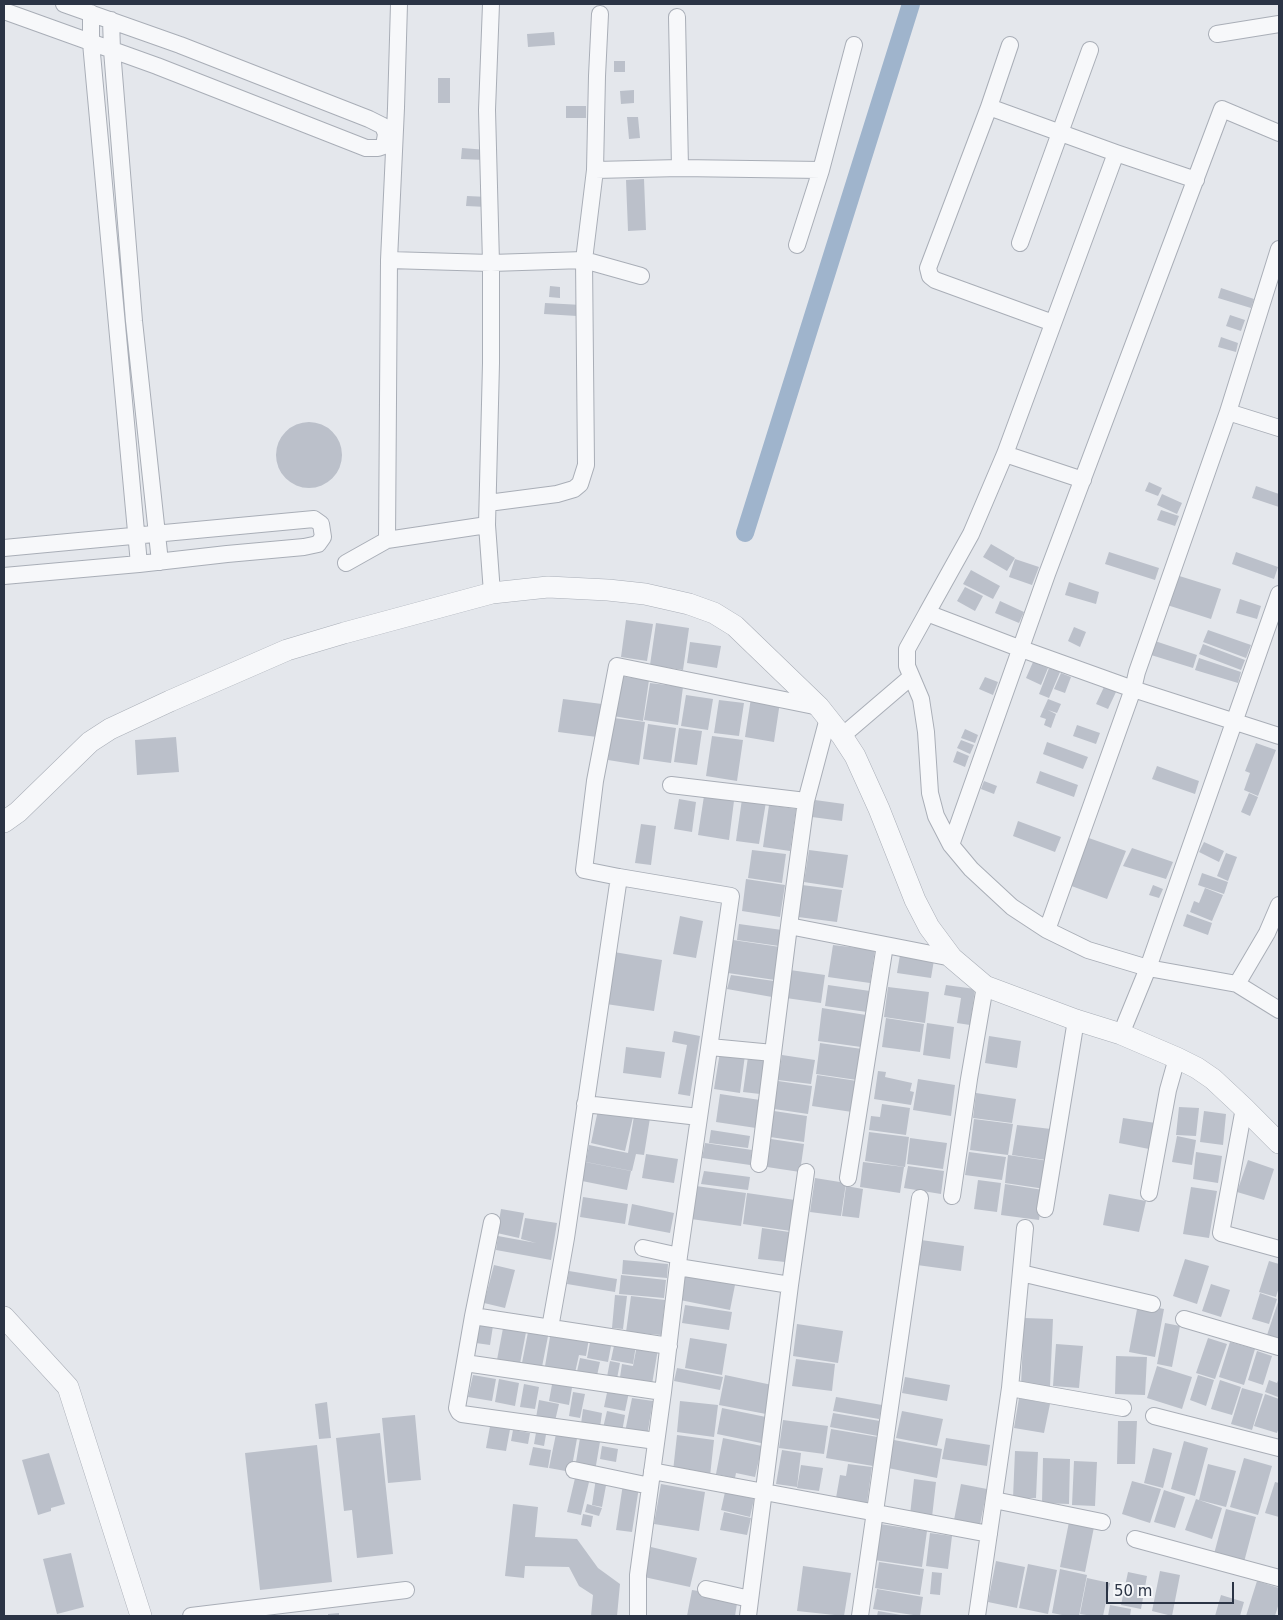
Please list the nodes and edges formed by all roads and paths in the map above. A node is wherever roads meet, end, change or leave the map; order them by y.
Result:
1 (64, 4) edge
2 (399, 4) edge
3 (490, 4) edge
4 (4, 11) edge
5 (91, 13) junction
6 (600, 14) dead end
7 (677, 17) dead end
8 (111, 20) junction
9 (1279, 24) edge
10 (1217, 34) dead end
11 (91, 43) junction
12 (854, 44) dead end
13 (1010, 45) dead end
14 (112, 50) junction
15 (1090, 50) dead end
16 (989, 107) junction
17 (1060, 133) junction
18 (1279, 133) edge
19 (1116, 153) junction
20 (680, 168) junction
21 (595, 170) junction
22 (821, 170) junction
23 (1196, 180) junction
24 (1020, 243) dead end
25 (797, 244) dead end
26 (1279, 249) edge
27 (389, 260) junction
28 (584, 260) junction
29 (491, 263) junction
30 (641, 276) dead end
31 (1274, 286) edge
32 (1053, 323) junction
33 (1228, 412) junction
34 (1279, 428) edge
35 (1005, 454) junction
36 (1083, 480) junction
37 (488, 503) junction
38 (487, 529) junction
39 (158, 533) junction
40 (136, 535) junction
41 (387, 540) junction
42 (4, 548) edge
43 (160, 562) junction
44 (346, 563) dead end
45 (139, 564) junction
46 (4, 576) edge
47 (490, 583) junction
48 (1279, 594) edge
49 (928, 612) junction
50 (1021, 649) junction
51 (906, 681) junction
52 (1133, 689) junction
53 (823, 712) junction
54 (1235, 722) junction
55 (842, 736) junction
56 (1279, 736) edge
57 (671, 785) dead end
58 (806, 800) junction
59 (4, 822) edge
60 (951, 845) junction
61 (619, 877) junction
62 (1279, 905) edge
63 (789, 926) junction
64 (1046, 930) junction
65 (885, 945) junction
66 (952, 958) junction
67 (1146, 974) junction
68 (1237, 984) junction
69 (985, 986) junction
70 (1279, 1010) edge
71 (1076, 1020) junction
72 (1120, 1034) junction
73 (710, 1047) junction
74 (773, 1054) junction
75 (1177, 1058) junction
76 (585, 1104) junction
77 (1244, 1108) junction
78 (699, 1117) junction
79 (1279, 1143) edge
80 (758, 1164) dead end
81 (806, 1172) dead end
82 (848, 1178) dead end
83 (1149, 1193) dead end
84 (952, 1196) dead end
85 (920, 1198) dead end
86 (1045, 1209) dead end
87 (492, 1222) dead end
88 (1025, 1228) dead end
89 (643, 1248) dead end
90 (1279, 1249) edge
91 (679, 1262) junction
92 (1021, 1273) junction
93 (790, 1285) junction
94 (1152, 1304) dead end
95 (473, 1316) junction
96 (4, 1317) edge
97 (1184, 1319) dead end
98 (550, 1328) junction
99 (669, 1346) junction
100 (1279, 1347) edge
101 (465, 1363) junction
102 (1010, 1388) junction
103 (663, 1392) junction
104 (1123, 1408) dead end
105 (1154, 1416) dead end
106 (656, 1441) junction
107 (1279, 1448) edge
108 (574, 1470) dead end
109 (651, 1478) junction
110 (764, 1493) junction
111 (994, 1500) junction
112 (875, 1512) junction
113 (1102, 1522) dead end
114 (989, 1534) junction
115 (1135, 1539) dead end
116 (1279, 1578) edge
117 (706, 1589) dead end
118 (406, 1590) dead end
119 (750, 1599) junction
120 (983, 1615) edge
121 (141, 1616) edge
122 (191, 1616) edge
123 (638, 1616) edge
124 (748, 1616) edge
125 (860, 1616) edge

1 - 5 street
2 - 27 street
3 - 29 street
4 - 11 street
5 - 8 street
5 - 11 street
6 - 21 street
7 - 20 street
8 - 14 street
8 - 14 street
9 - 10 street
11 - 14 street
11 - 40 street
12 - 22 street
13 - 16 street
14 - 39 street
15 - 17 street
16 - 17 street
16 - 32 street
17 - 19 street
17 - 24 street
18 - 23 street
19 - 23 street
19 - 32 street
20 - 21 street
20 - 22 street
21 - 28 street
22 - 25 street
23 - 36 street
26 - 31 street
27 - 29 street
27 - 41 street
28 - 29 street
28 - 30 street
28 - 37 street
29 - 37 street
31 - 33 street
32 - 35 street
33 - 34 street
33 - 52 street
35 - 36 street
35 - 49 street
36 - 50 street
37 - 38 street
38 - 41 street
38 - 47 street
39 - 40 street
39 - 43 street
39 - 43 street
40 - 42 street
40 - 45 street
41 - 44 street
43 - 45 street
45 - 46 street
47 - 53 street
47 - 59 street
48 - 54 street
49 - 50 street
49 - 51 street
50 - 52 street
50 - 60 street
51 - 55 street
51 - 60 street
52 - 54 street
52 - 64 street
53 - 55 street
53 - 58 street
53 - 61 street
54 - 56 street
54 - 67 street
55 - 66 street
57 - 58 street
58 - 63 street
60 - 64 street
61 - 73 street
61 - 76 street
62 - 68 street
63 - 65 street
63 - 74 street
64 - 67 street
65 - 66 street
65 - 82 street
66 - 69 street
67 - 68 street
67 - 72 street
68 - 70 street
69 - 71 street
69 - 84 street
71 - 72 street
71 - 86 street
72 - 75 street
73 - 74 street
73 - 78 street
74 - 80 street
75 - 77 street
75 - 83 street
76 - 78 street
76 - 98 street
77 - 79 street
77 - 90 street
78 - 91 street
81 - 93 street
85 - 112 street
87 - 95 street
88 - 92 street
89 - 91 street
91 - 93 street
91 - 99 street
92 - 94 street
92 - 102 street
93 - 110 street
95 - 98 street
95 - 101 street
96 - 121 street
97 - 100 street
98 - 99 street
99 - 103 street
101 - 103 street
101 - 106 street
102 - 104 street
102 - 111 street
103 - 106 street
105 - 107 street
106 - 109 street
108 - 109 street
109 - 110 street
109 - 123 street
110 - 112 street
110 - 119 street
111 - 113 street
111 - 114 street
112 - 114 street
112 - 125 street
114 - 120 street
115 - 116 street
117 - 119 street
118 - 122 street
119 - 124 street

